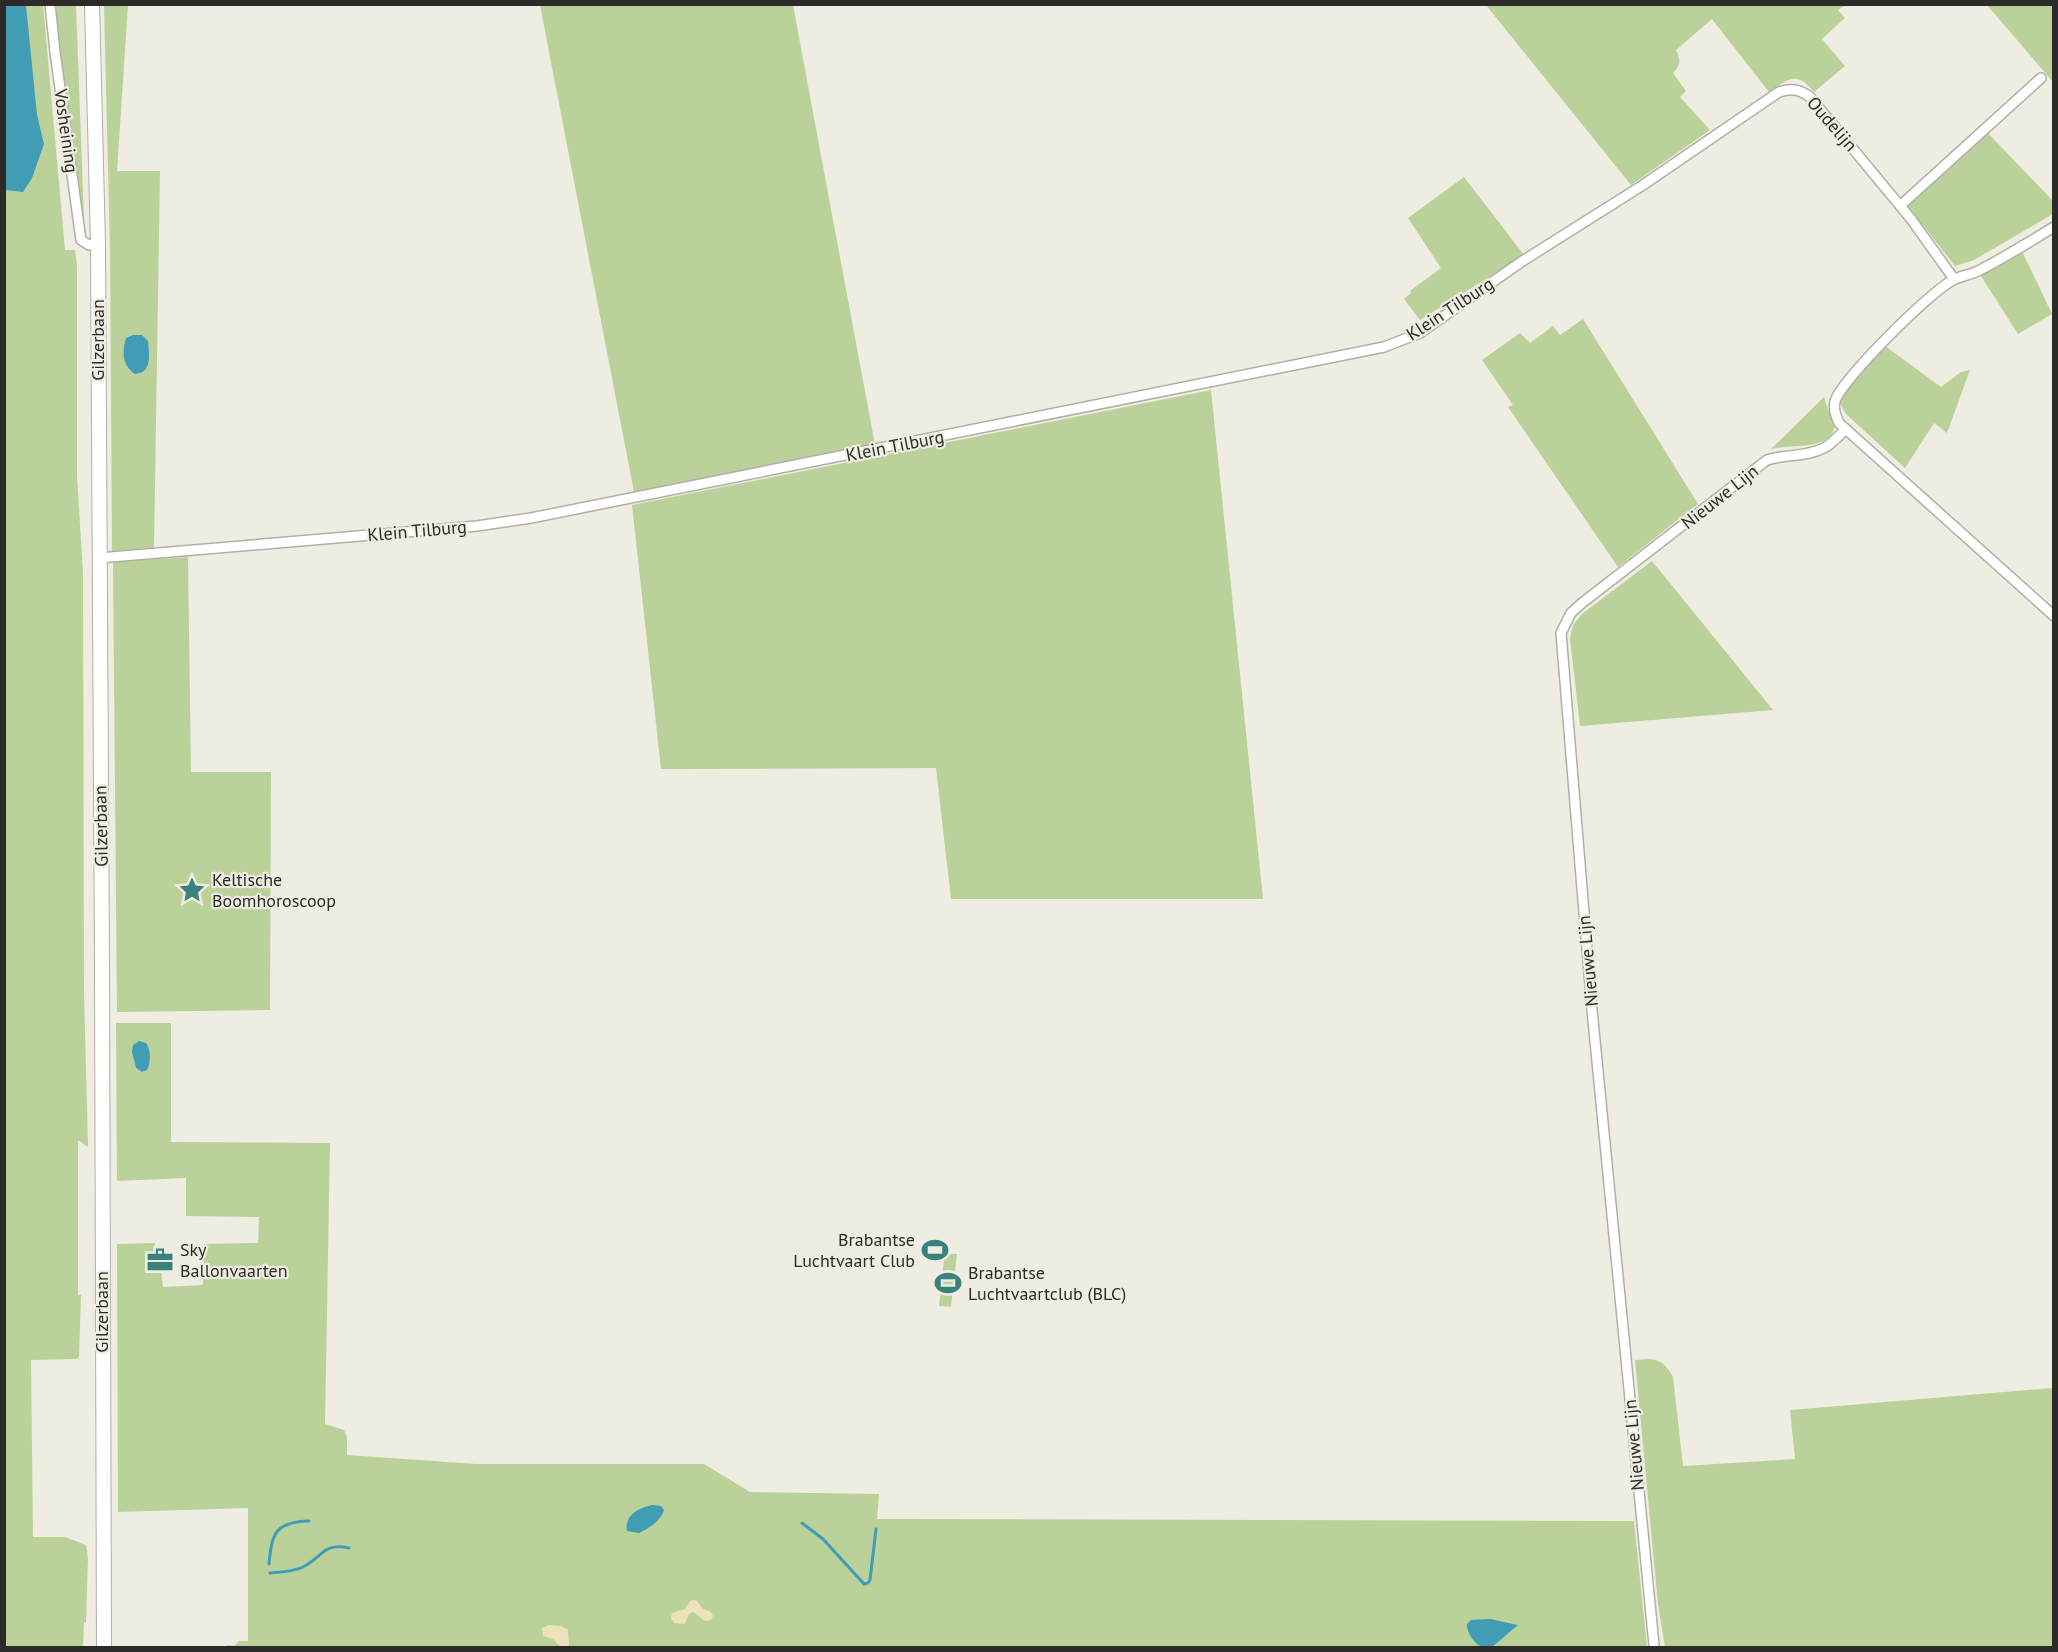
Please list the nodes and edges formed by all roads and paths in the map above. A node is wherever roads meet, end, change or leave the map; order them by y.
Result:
1 (51, 4) edge
2 (92, 4) edge
3 (2041, 78) dead end
4 (1642, 185) joint
5 (1901, 205) junction
6 (2054, 227) edge
7 (98, 244) junction
8 (1954, 279) junction
9 (1846, 429) junction
10 (99, 558) junction
11 (2054, 616) edge
12 (1654, 1645) dead end
13 (104, 1647) edge

1 - 7 street, Vosheining
2 - 7 street, Gilzerbaan
3 - 5 street
4 - 5 street, Oudelijn
4 - 10 street, Klein Tilburg
5 - 8 street, Oudelijn
6 - 8 street
7 - 10 street, Gilzerbaan
8 - 9 street
9 - 11 street
9 - 12 street, Nieuwe Lijn
10 - 13 street, Gilzerbaan

